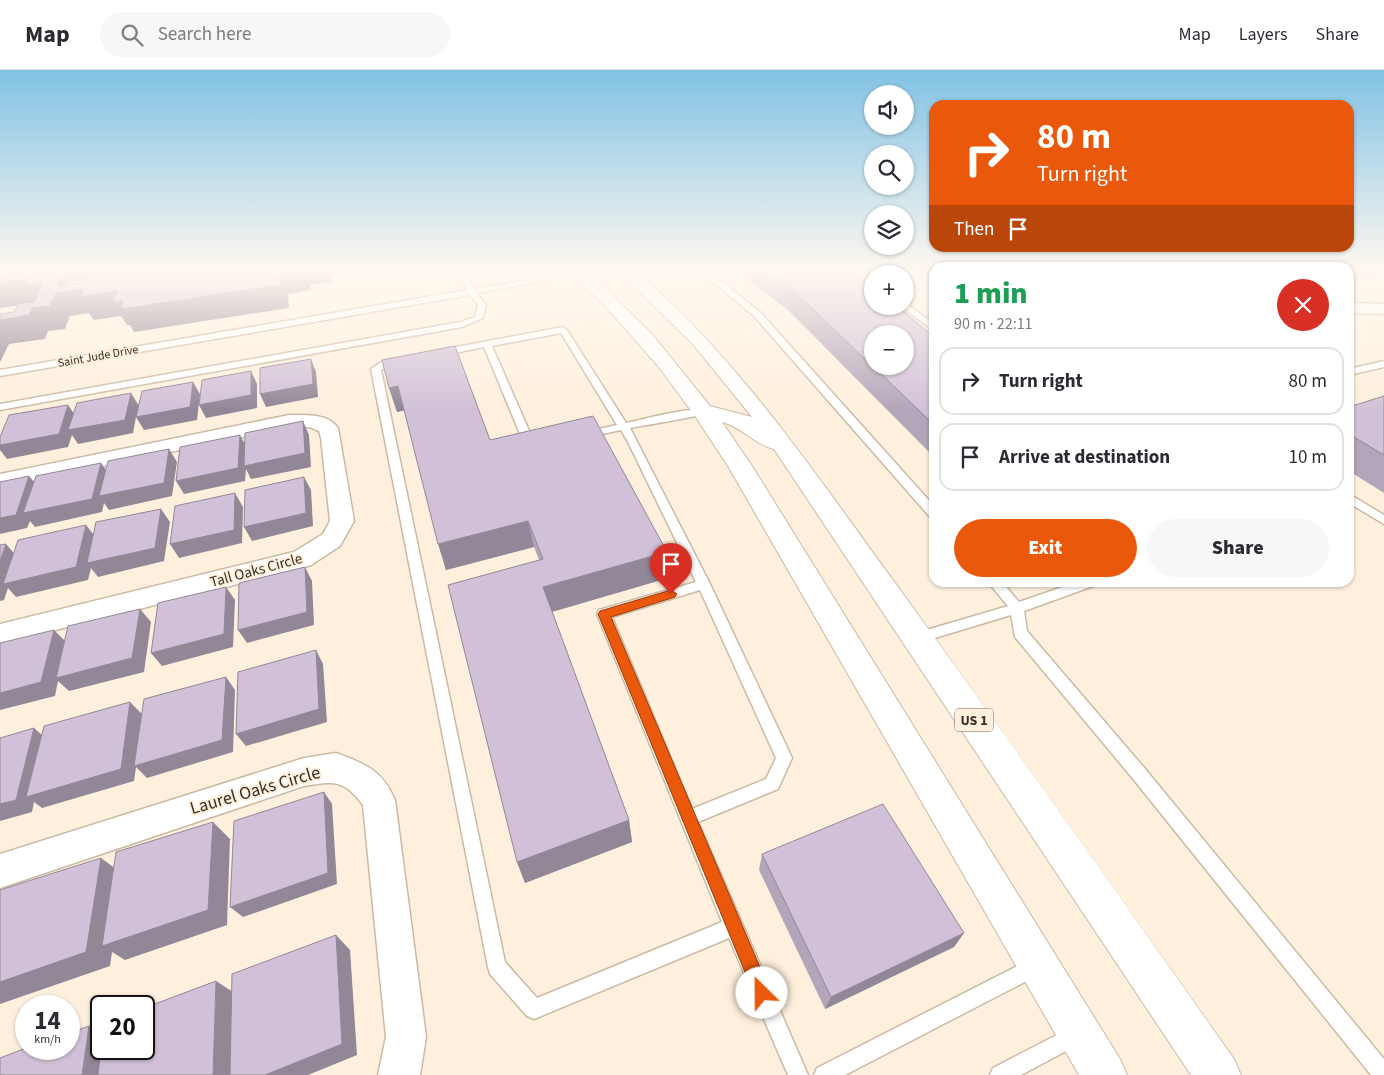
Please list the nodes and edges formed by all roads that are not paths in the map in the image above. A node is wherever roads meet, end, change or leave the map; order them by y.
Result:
1 (333, 316) edge
2 (479, 316) edge
3 (625, 316) edge
4 (674, 316) edge
5 (759, 316) edge
6 (919, 316) edge
7 (929, 324) edge
8 (487, 344) junction
9 (1384, 364) edge
10 (1354, 371) edge
11 (0, 373) edge
12 (0, 407) edge
13 (706, 412) junction
14 (624, 426) junction
15 (577, 436) edge
16 (540, 444) edge
17 (786, 450) junction
18 (0, 481) edge
19 (1354, 501) edge
20 (929, 508) edge
21 (1384, 520) edge
22 (704, 584) junction
23 (998, 587) edge
24 (1078, 587) edge
25 (1017, 608) junction
26 (0, 634) edge
27 (918, 638) junction
28 (689, 818) junction
29 (0, 870) edge
30 (733, 927) junction
31 (1037, 965) junction
32 (1079, 1034) junction
33 (399, 1075) edge
34 (798, 1075) edge
35 (824, 1075) edge
36 (1000, 1075) edge
37 (1104, 1075) edge
38 (1218, 1075) edge
39 (1384, 1075) edge

1 - 11 lane, Saint Jude Drive
2 - 12 lane
3 - 13 main road
4 - 17 main road, US 1
5 - 20 lane
6 - 7 lane
8 - 14 lane
8 - 16 lane
8 - 30 lane
9 - 10 lane
13 - 14 lane
13 - 17 main road
13 - 31 main road
14 - 15 lane
14 - 22 lane
17 - 27 main road, US 1
18 - 26 street, Tall Oaks Circle
19 - 21 lane
22 - 28 lane
22 - 28 lane
23 - 25 lane
24 - 25 lane
25 - 27 lane
25 - 39 lane
27 - 38 main road, US 1
28 - 30 lane
29 - 33 street, Laurel Oaks Circle
30 - 34 lane
31 - 32 main road
31 - 35 lane
32 - 36 lane
32 - 37 main road

